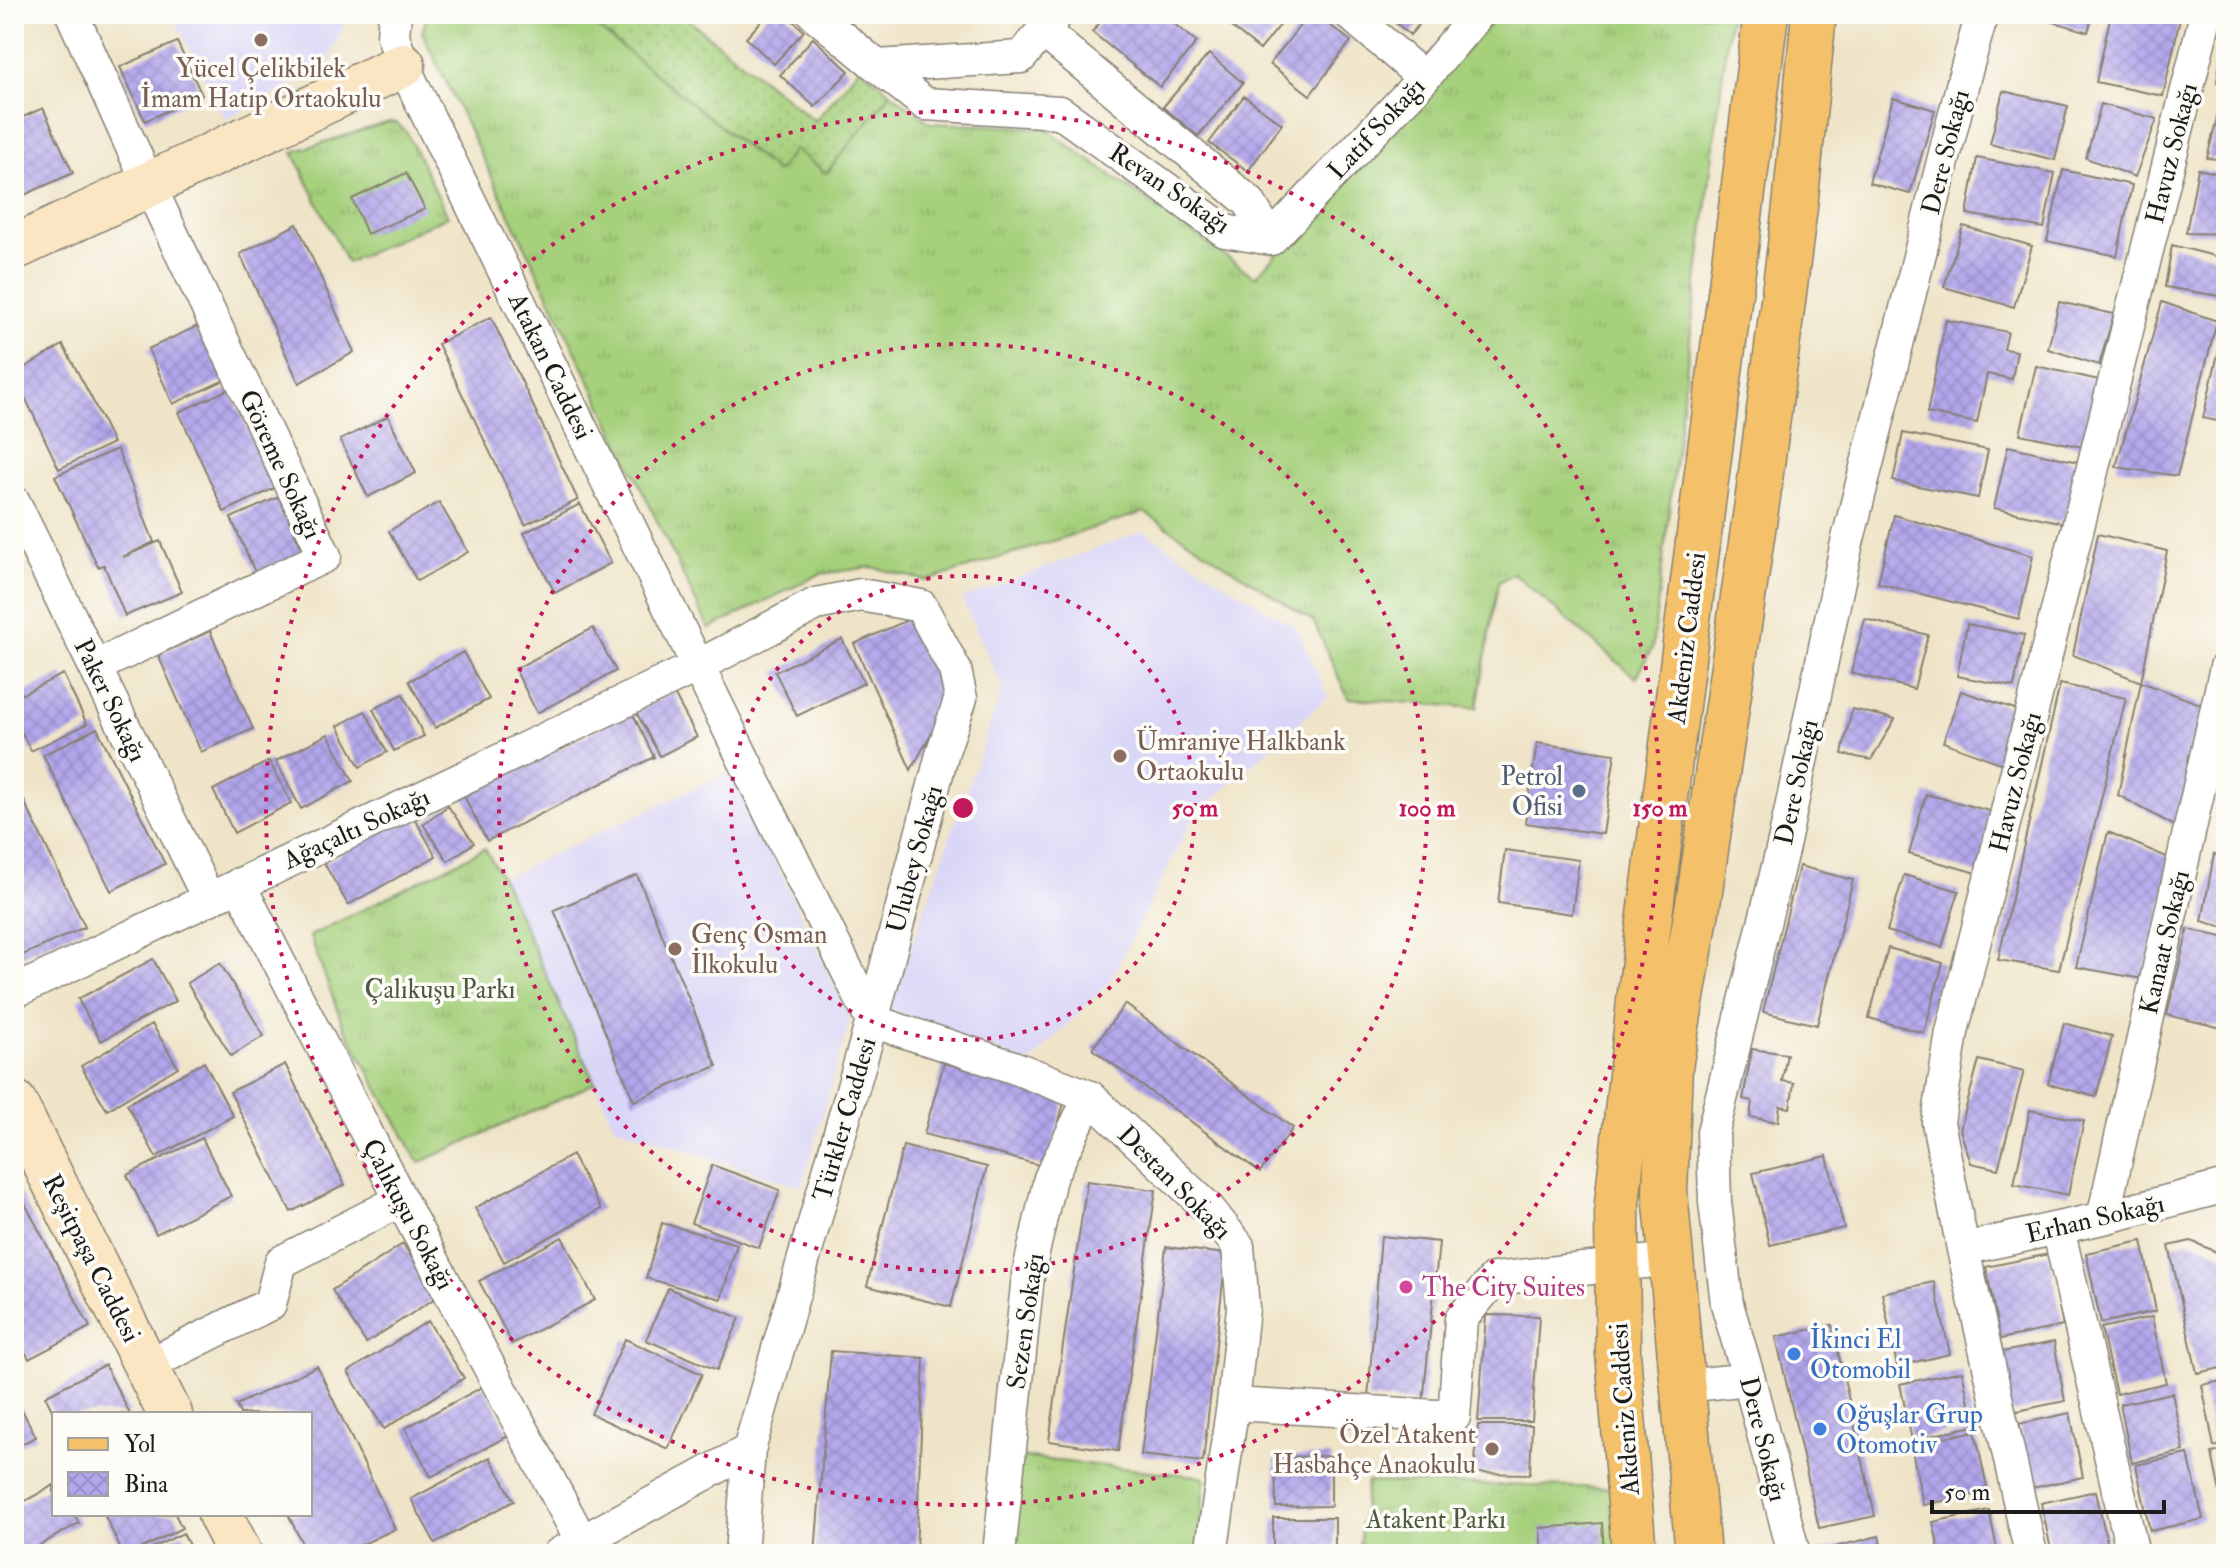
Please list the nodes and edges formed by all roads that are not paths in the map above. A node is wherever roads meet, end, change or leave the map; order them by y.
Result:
1 (72, 14) edge
2 (395, 14) edge
3 (814, 14) edge
4 (1350, 14) edge
5 (1478, 14) edge
6 (1766, 14) edge
7 (1814, 14) edge
8 (1982, 14) edge
9 (2206, 14) edge
10 (1050, 23) edge
11 (403, 65) junction
12 (877, 66) junction
13 (1424, 78) junction
14 (149, 185) junction
15 (1271, 239) junction
16 (14, 248) edge
17 (14, 502) edge
18 (698, 666) junction
19 (95, 667) junction
20 (2226, 667) edge
21 (961, 698) joint
22 (239, 884) junction
23 (208, 898) junction
24 (14, 992) edge
25 (872, 1021) junction
26 (1090, 1097) junction
27 (18, 1122) edge
28 (2226, 1186) edge
29 (401, 1200) junction
30 (2103, 1218) junction
31 (2058, 1228) junction
32 (1963, 1249) junction
33 (1671, 1259) junction
34 (1618, 1263) junction
35 (146, 1366) junction
36 (1749, 1379) junction
37 (1684, 1386) junction
38 (1233, 1404) junction
39 (169, 1412) edge
40 (749, 1450) junction
41 (221, 1516) edge
42 (570, 1548) edge
43 (240, 1554) edge
44 (741, 1554) edge
45 (999, 1554) edge
46 (1211, 1554) edge
47 (1634, 1554) edge
48 (1698, 1554) edge
49 (1794, 1554) edge
50 (2031, 1554) edge
51 (2133, 1554) edge

1 - 14 street
2 - 11 street, Atakan Caddesi
3 - 12 street, Revan Sokağı
4 - 13 street
5 - 13 street, Latif Sokağı
6 - 34 main road, Akdeniz Caddesi
7 - 33 main road, Akdeniz Caddesi
8 - 36 street, Dere Sokağı
9 - 32 street, Havuz Sokağı
10 - 12 street
10 - 15 street, Revan Sokağı
11 - 14 street
11 - 18 street, Atakan Caddesi
12 - 15 street, Revan Sokağı
13 - 15 street, Latif Sokağı
14 - 16 street
14 - 19 street, Göreme Sokağı
17 - 19 street, Paker Sokağı
18 - 21 street, Ağaçaltı Sokağı
18 - 22 street, Ağaçaltı Sokağı
18 - 25 street, Türkler Caddesi
19 - 23 street, Paker Sokağı
20 - 30 street, Kanaat Sokağı
21 - 25 street, Ulubey Sokağı
22 - 23 street, Ağaçaltı Sokağı
22 - 29 street, Çalıkuşu Sokağı
23 - 24 street, Ağaçaltı Sokağı
25 - 26 street, Destan Sokağı
25 - 40 street, Türkler Caddesi
26 - 38 street, Destan Sokağı
26 - 45 street, Sezen Sokağı
27 - 35 street, Reşitpaşa Caddesi
28 - 30 street, Erhan Sokağı
29 - 35 street
29 - 42 street, Çalıkuşu Sokağı
30 - 31 street, Erhan Sokağı
31 - 32 street, Erhan Sokağı
31 - 51 street
32 - 50 street, Havuz Sokağı
33 - 34 street
33 - 37 main road, Akdeniz Caddesi
34 - 38 street
34 - 47 main road, Akdeniz Caddesi
35 - 39 street, Reşitpaşa Caddesi
36 - 37 street
36 - 49 street, Dere Sokağı
37 - 48 main road, Akdeniz Caddesi
38 - 46 street, Destan Sokağı
40 - 42 street
40 - 44 street, Türkler Caddesi
41 - 43 street

